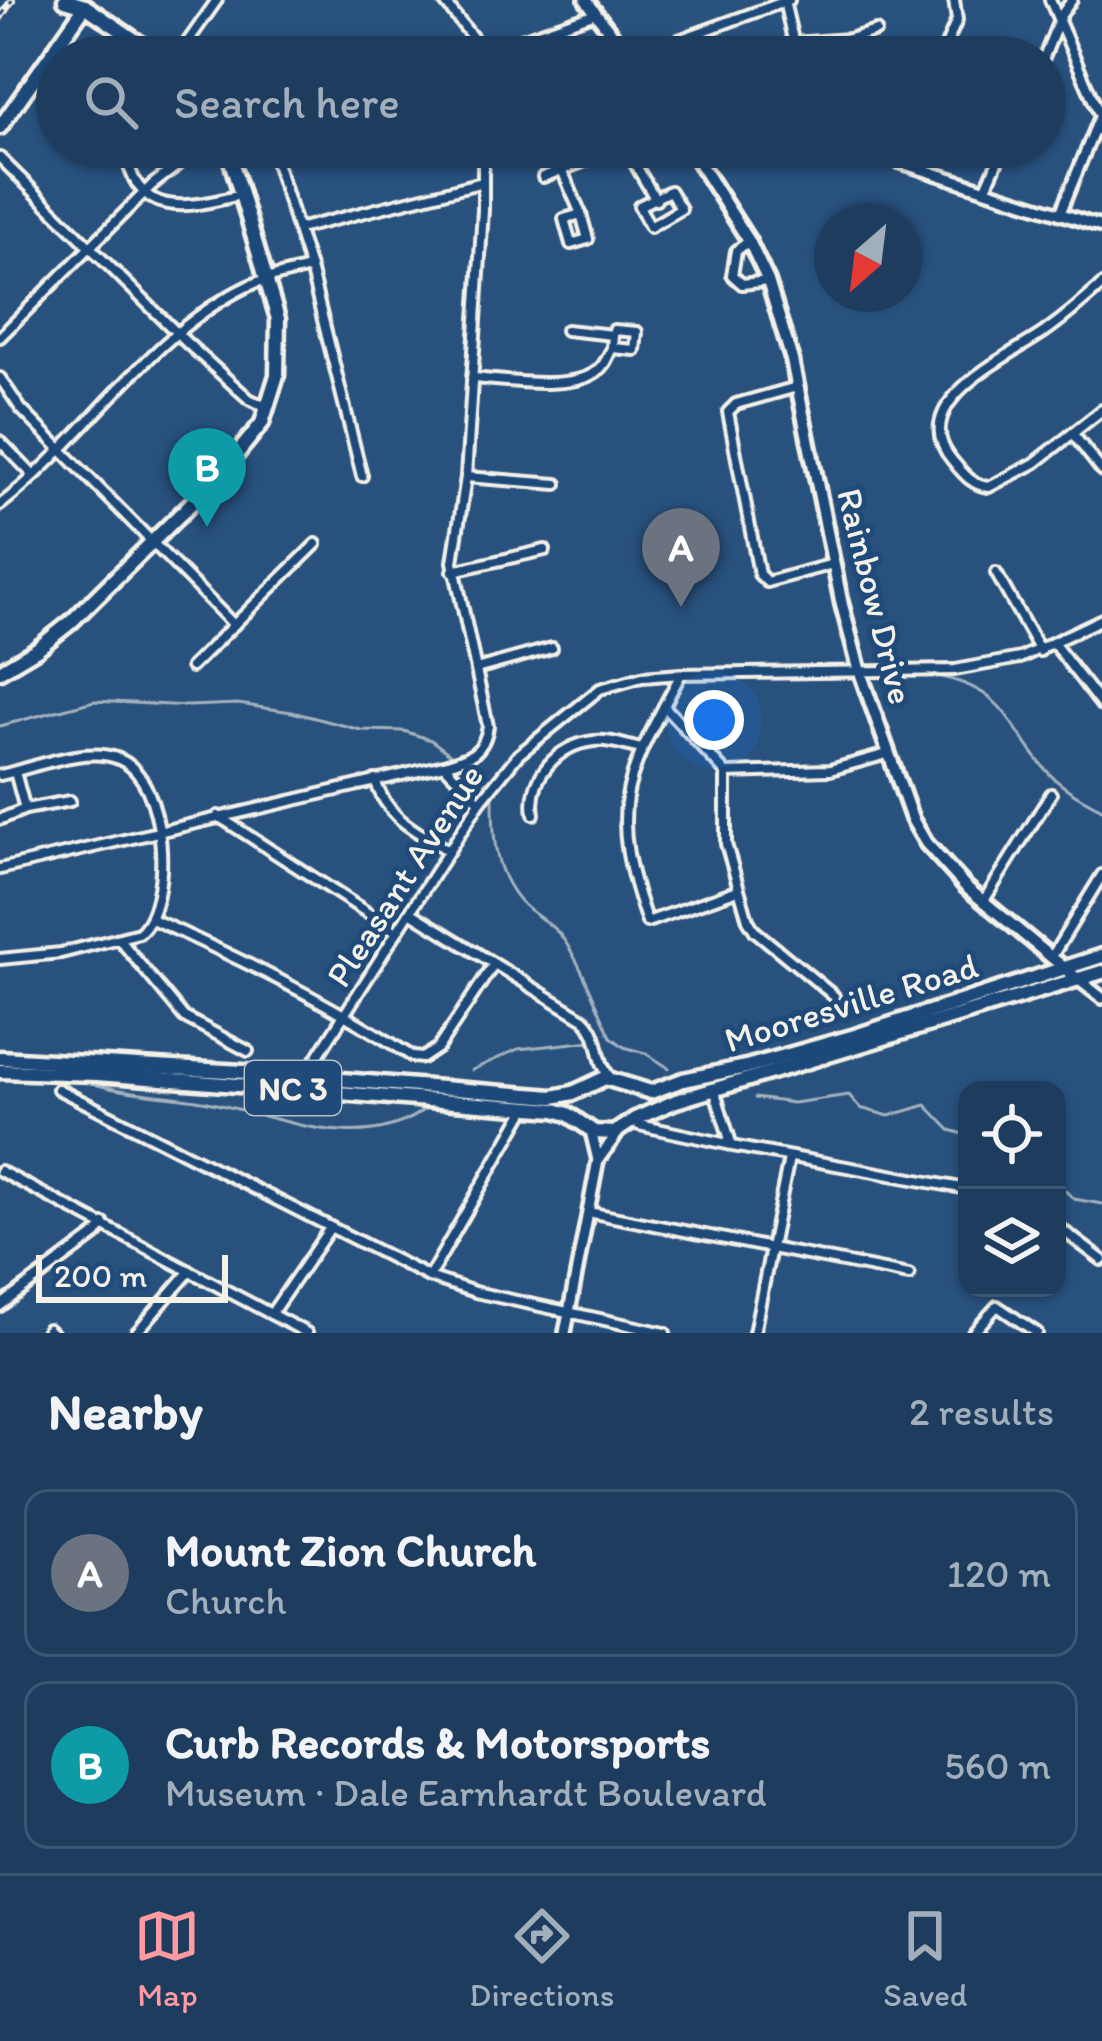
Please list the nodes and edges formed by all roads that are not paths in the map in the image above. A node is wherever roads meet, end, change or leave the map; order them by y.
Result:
1 (65, 0) edge
2 (217, 0) edge
3 (443, 0) edge
4 (586, 0) edge
5 (954, 0) edge
6 (1050, 0) edge
7 (1072, 0) edge
8 (786, 1) edge
9 (85, 2) edge
10 (596, 13) junction
11 (1059, 21) junction
12 (876, 31) dead end
13 (62, 36) edge
14 (131, 36) edge
15 (192, 36) edge
16 (471, 36) edge
17 (530, 36) edge
18 (614, 36) edge
19 (689, 36) edge
20 (793, 36) edge
21 (859, 36) edge
22 (950, 36) edge
23 (1053, 36) edge
24 (1066, 36) edge
25 (1066, 37) edge
26 (36, 74) edge
27 (1101, 115) edge
28 (0, 127) edge
29 (0, 158) edge
30 (129, 168) edge
31 (175, 168) edge
32 (231, 168) edge
33 (278, 168) edge
34 (483, 168) edge
35 (567, 168) edge
36 (637, 168) edge
37 (702, 168) edge
38 (917, 168) edge
39 (995, 168) edge
40 (562, 170) junction
41 (542, 177) dead end
42 (483, 182) junction
43 (985, 190) junction
44 (145, 192) junction
45 (242, 194) junction
46 (656, 200) junction
47 (581, 214) dead end
48 (1060, 214) junction
49 (1102, 227) edge
50 (298, 229) junction
51 (749, 241) junction
52 (89, 247) junction
53 (310, 268) junction
54 (266, 280) junction
55 (768, 281) junction
56 (1102, 285) edge
57 (566, 330) dead end
58 (178, 335) junction
59 (613, 335) junction
60 (0, 337) edge
61 (612, 348) junction
62 (472, 378) junction
63 (1, 382) edge
64 (797, 387) junction
65 (268, 408) junction
66 (1102, 410) edge
67 (1073, 434) junction
68 (0, 441) edge
69 (61, 449) junction
70 (1102, 470) edge
71 (34, 476) junction
72 (362, 476) dead end
73 (466, 478) junction
74 (557, 484) dead end
75 (0, 506) edge
76 (153, 542) junction
77 (316, 544) dead end
78 (545, 550) dead end
79 (833, 564) junction
80 (453, 572) junction
81 (996, 573) dead end
82 (1102, 619) edge
83 (234, 625) junction
84 (1054, 644) junction
85 (552, 648) dead end
86 (1040, 651) junction
87 (190, 667) dead end
88 (1, 668) edge
89 (476, 669) junction
90 (860, 672) junction
91 (681, 674) junction
92 (664, 706) junction
93 (1102, 706) edge
94 (641, 749) junction
95 (887, 754) junction
96 (444, 765) junction
97 (15, 772) junction
98 (726, 773) junction
99 (0, 775) edge
100 (375, 780) junction
101 (1051, 794) dead end
102 (70, 801) dead end
103 (480, 802) junction
104 (25, 809) junction
105 (534, 814) dead end
106 (217, 816) junction
107 (1, 818) edge
108 (159, 830) junction
109 (449, 851) junction
110 (0, 869) edge
111 (1102, 875) edge
112 (738, 890) junction
113 (983, 902) junction
114 (410, 912) junction
115 (152, 919) junction
116 (397, 933) junction
117 (119, 939) junction
118 (1102, 956) edge
119 (1051, 958) junction
120 (0, 959) edge
121 (494, 964) junction
122 (1065, 968) junction
123 (1102, 973) edge
124 (1079, 980) junction
125 (834, 996) dead end
126 (1102, 998) edge
127 (345, 1015) junction
128 (248, 1051) dead end
129 (600, 1057) junction
130 (0, 1058) edge
131 (314, 1062) dead end
132 (0, 1071) edge
133 (616, 1080) junction
134 (586, 1085) junction
135 (58, 1089) dead end
136 (716, 1091) junction
137 (525, 1110) junction
138 (586, 1127) junction
139 (628, 1127) junction
140 (732, 1146) junction
141 (789, 1158) junction
142 (598, 1160) junction
143 (2, 1174) edge
144 (958, 1187) edge
145 (588, 1212) junction
146 (104, 1224) junction
147 (330, 1228) junction
148 (1066, 1233) edge
149 (771, 1249) junction
150 (1102, 1260) edge
151 (190, 1270) junction
152 (909, 1275) dead end
153 (429, 1277) junction
154 (0, 1306) edge
155 (569, 1313) junction
156 (271, 1314) junction
157 (136, 1333) edge
158 (307, 1333) edge
159 (565, 1333) edge
160 (665, 1333) edge
161 (754, 1333) edge
162 (973, 1333) edge
163 (1036, 1333) edge

1 - 9 main road
2 - 15 street
3 - 16 street
4 - 10 main road
5 - 22 street
6 - 11 street
7 - 11 street
8 - 19 street
8 - 20 street
9 - 13 main road
9 - 14 main road
10 - 17 street
10 - 18 main road
11 - 23 street
11 - 24 street
12 - 21 street
25 - 27 street
26 - 28 main road
27 - 48 street
29 - 52 street
30 - 44 street
31 - 44 street
32 - 45 main road
33 - 50 street
34 - 42 street
35 - 40 street
36 - 46 street
37 - 51 main road, Rainbow Drive
38 - 43 street
39 - 43 street
40 - 41 street
40 - 47 street
42 - 50 street
42 - 62 street
43 - 48 street
44 - 45 street
44 - 52 street
45 - 54 main road
46 - 46 street
48 - 49 street
50 - 53 street
51 - 55 main road, Rainbow Drive
51 - 55 street
52 - 58 street
52 - 60 street
53 - 54 street
53 - 72 street
54 - 58 street
54 - 65 main road
55 - 64 main road, Rainbow Drive
56 - 67 street
57 - 59 street
58 - 65 street
58 - 69 street
59 - 61 street
59 - 61 street
61 - 62 street
62 - 73 street
63 - 69 street
64 - 79 main road, Rainbow Drive
64 - 79 street
65 - 76 main road
66 - 67 street
67 - 70 street
68 - 71 street
69 - 71 street
69 - 76 street
71 - 75 street
73 - 74 street
73 - 80 street
76 - 83 street
76 - 88 main road
77 - 83 street
78 - 80 street
79 - 90 main road, Rainbow Drive
80 - 89 street
81 - 86 street
82 - 84 street, Pleasant Avenue
83 - 87 street
84 - 86 street, Pleasant Avenue
84 - 93 street
85 - 89 street
86 - 90 street, Pleasant Avenue
89 - 96 street
90 - 91 street, Pleasant Avenue
90 - 95 main road, Rainbow Drive
91 - 92 street
91 - 103 street, Pleasant Avenue
92 - 94 street
92 - 98 street
94 - 105 street
94 - 112 street
95 - 98 street
95 - 113 main road, Rainbow Drive
96 - 100 street
96 - 103 street
97 - 99 street
97 - 104 street
97 - 108 street
98 - 112 street
100 - 106 street
100 - 109 street
101 - 113 street
102 - 104 street
103 - 109 street, Pleasant Avenue
104 - 107 street
106 - 108 street
106 - 116 street
108 - 110 street
108 - 115 street
109 - 114 street, Pleasant Avenue
111 - 119 street
112 - 125 street
113 - 119 main road, Rainbow Drive
114 - 116 street, Pleasant Avenue
114 - 121 street
115 - 117 street
115 - 127 street
116 - 127 street, Pleasant Avenue
117 - 120 street
117 - 128 street
118 - 122 main road, Mooresville Road
119 - 122 main road, Rainbow Drive
121 - 127 street
121 - 129 street
122 - 124 main road, Rainbow Drive
122 - 133 main road, Mooresville Road
123 - 124 main road, Mooresville Road
124 - 126 street, Rainbow Drive
124 - 136 main road, Mooresville Road
127 - 131 street, Pleasant Avenue
129 - 133 street
129 - 134 street
130 - 134 main road, Mooresville Road
132 - 137 main road, Mooresville Road / NC 3
133 - 134 main road, Mooresville Road
133 - 139 main road
134 - 138 main road
135 - 147 street
136 - 139 main road, Mooresville Road
136 - 140 street
137 - 138 main road, Mooresville Road / NC 3
137 - 153 street
138 - 139 main road, Mooresville Road
138 - 142 street
139 - 140 street
139 - 142 street
140 - 141 street
141 - 144 street
141 - 149 street
142 - 145 street
143 - 146 street
145 - 149 street
145 - 155 street
146 - 151 street
146 - 154 street
147 - 153 street
147 - 156 street
148 - 150 street
149 - 152 street
149 - 161 street
151 - 156 street
151 - 157 street
153 - 155 street
155 - 159 street
155 - 160 street
156 - 158 street
162 - 163 street

